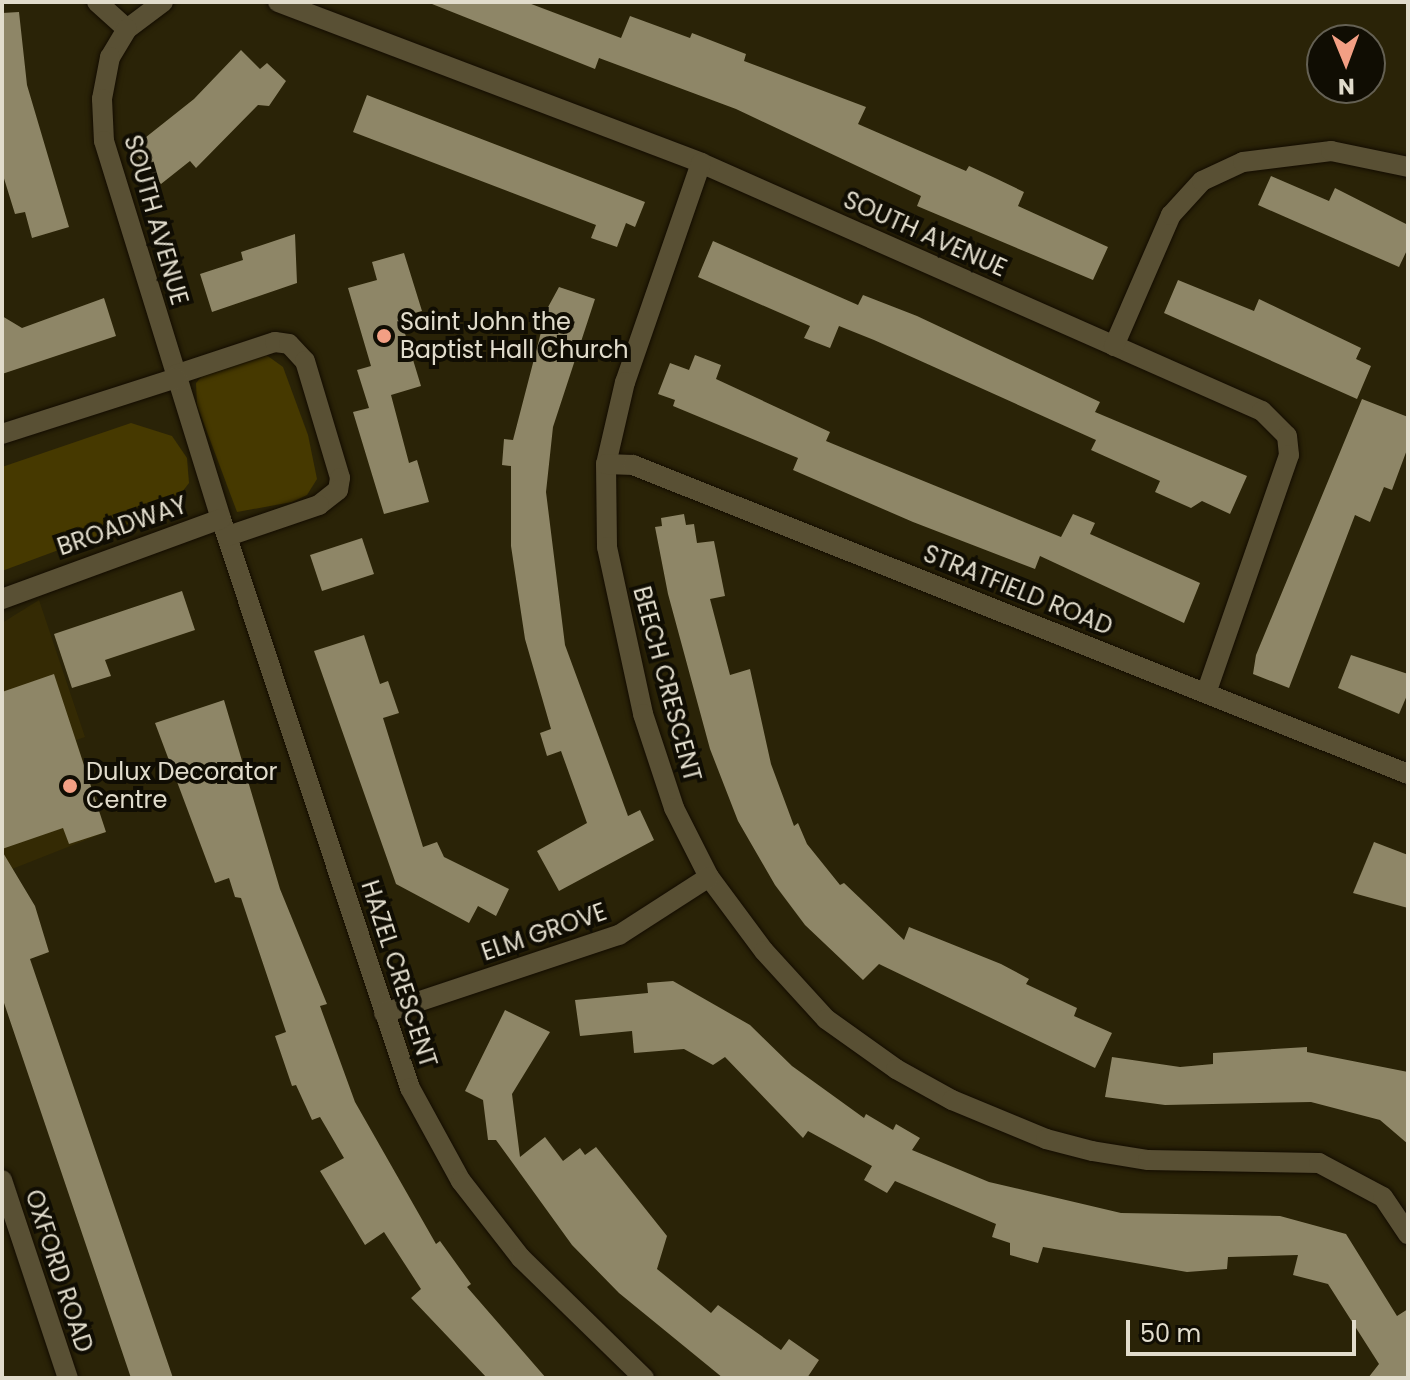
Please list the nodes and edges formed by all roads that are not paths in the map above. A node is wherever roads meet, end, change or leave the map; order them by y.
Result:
1 (97, 2) edge
2 (163, 2) edge
3 (278, 2) edge
4 (127, 29) junction
5 (701, 163) junction
6 (1408, 167) edge
7 (1114, 346) junction
8 (176, 377) junction
9 (2, 434) edge
10 (606, 464) junction
11 (224, 528) junction
12 (2, 599) edge
13 (1206, 693) junction
14 (1408, 774) edge
15 (709, 877) junction
16 (384, 1013) junction
17 (2, 1180) edge
18 (1408, 1234) edge
19 (68, 1378) edge
20 (644, 1378) edge

1 - 4 street
2 - 4 street, SOUTH AVENUE
3 - 5 street, SOUTH AVENUE
4 - 8 street, SOUTH AVENUE
5 - 7 street, SOUTH AVENUE
5 - 10 street, BEECH CRESCENT
6 - 7 street
7 - 13 street, SOUTH AVENUE
8 - 9 street, BROADWAY
8 - 11 street, BROADWAY
8 - 11 street, BROADWAY
10 - 13 street, STRATFIELD ROAD
10 - 15 street, BEECH CRESCENT
11 - 12 street, BROADWAY
11 - 16 street, HAZEL CRESCENT
13 - 14 street, STRATFIELD ROAD
15 - 16 street, ELM GROVE
15 - 18 street, BEECH CRESCENT
16 - 20 street, HAZEL CRESCENT
17 - 19 street, OXFORD ROAD

